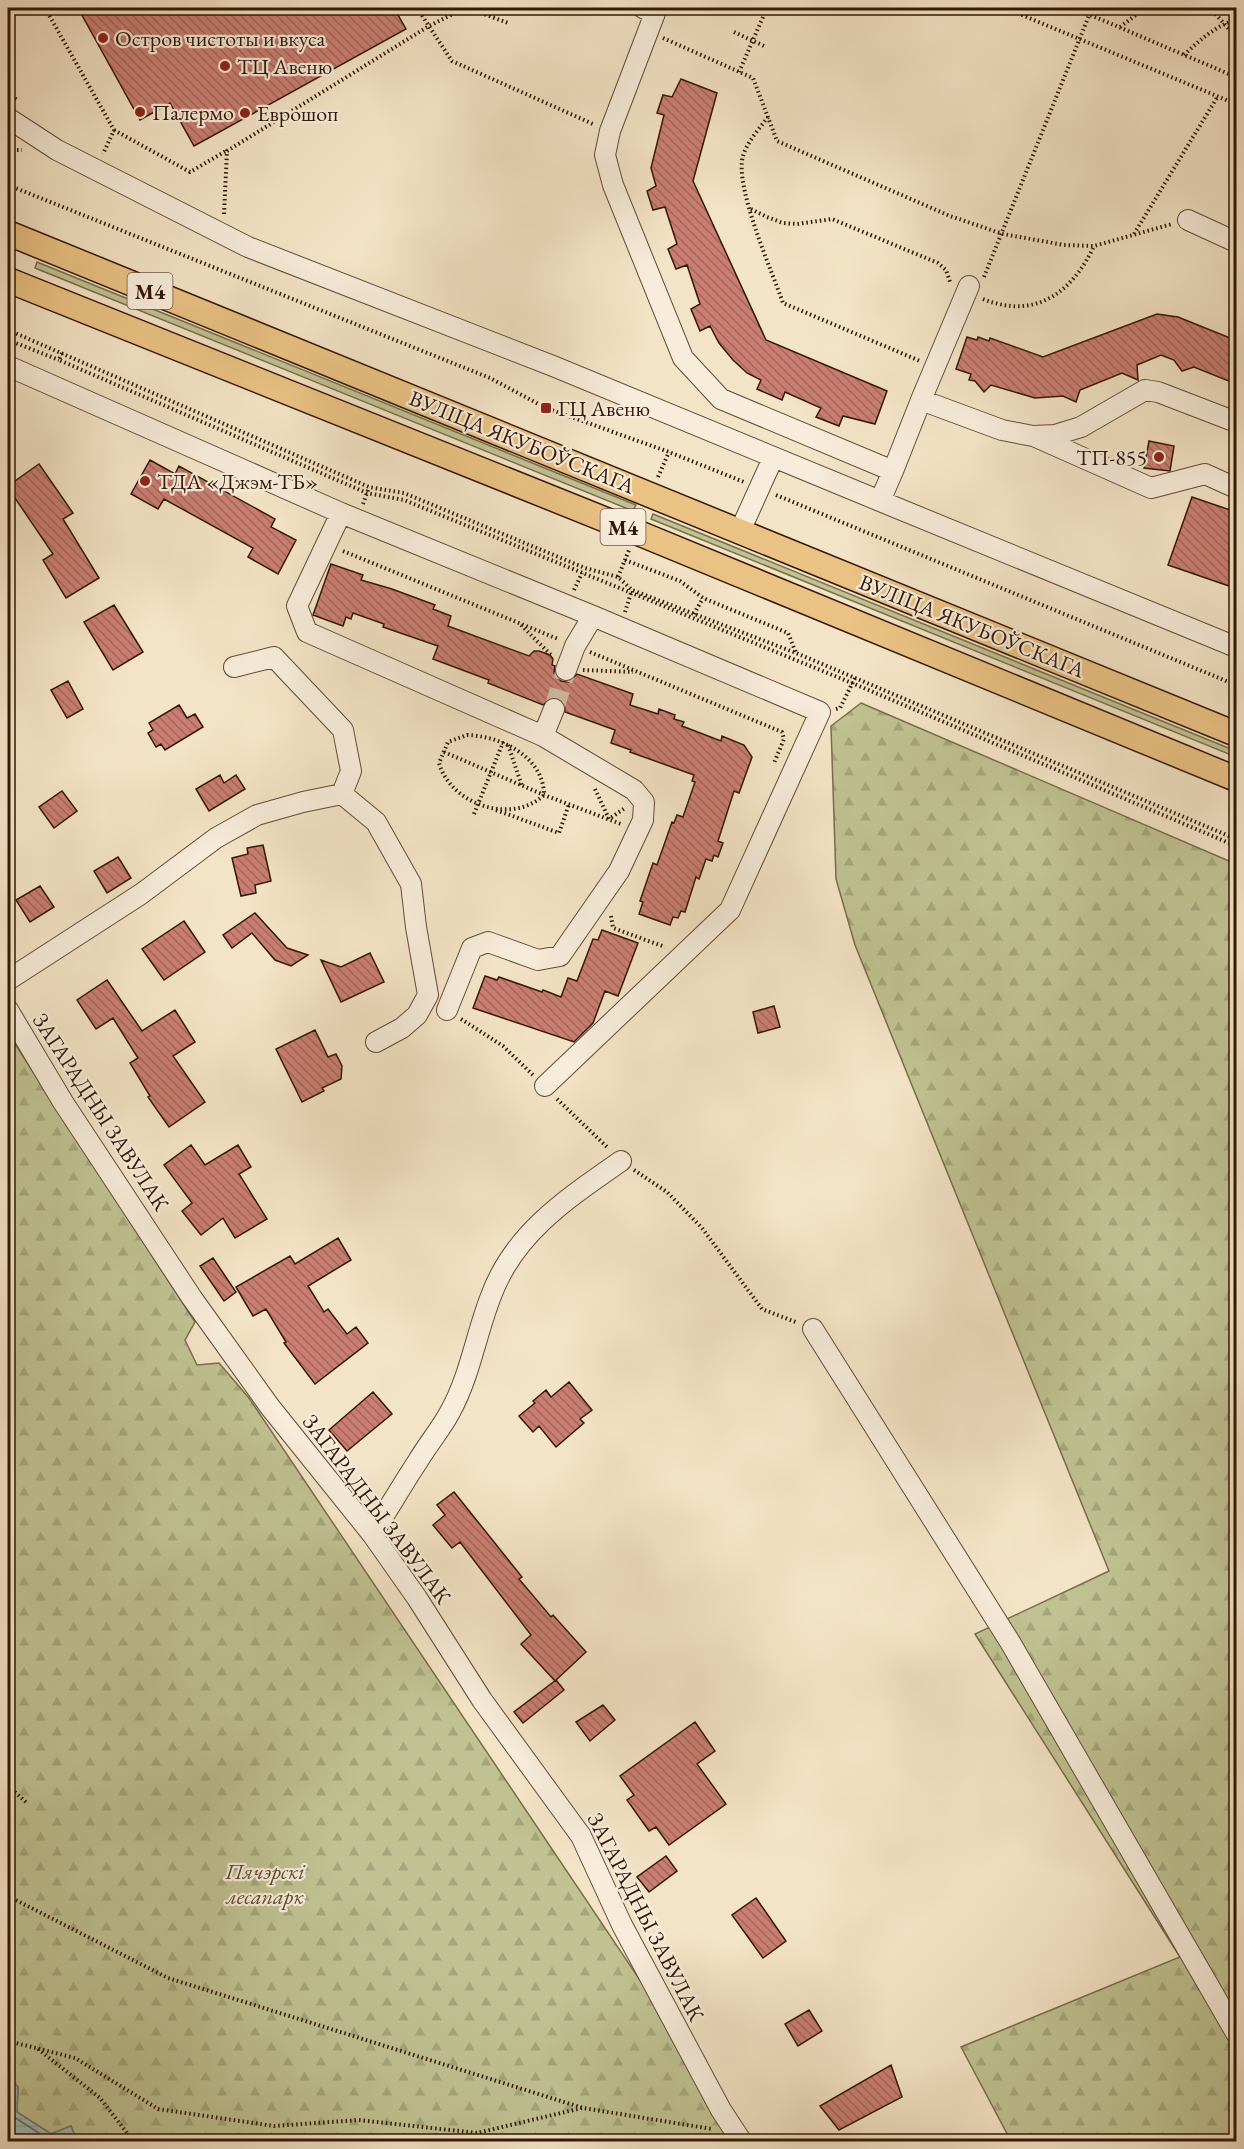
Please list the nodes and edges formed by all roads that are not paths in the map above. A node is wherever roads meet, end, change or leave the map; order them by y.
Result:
1 (643, 8) edge
2 (8, 118) edge
3 (1188, 220) road end
4 (8, 236) edge
5 (1236, 242) edge
6 (8, 280) edge
7 (975, 290) road end
8 (8, 366) edge
9 (921, 399) junction
10 (1236, 422) edge
11 (1033, 436) junction
12 (773, 458) junction
13 (893, 471) junction
14 (1236, 488) edge
15 (880, 501) junction
16 (341, 513) junction
17 (740, 531) junction
18 (593, 616) junction
19 (1236, 647) edge
20 (234, 667) dead end
21 (566, 670) tunnel mouth
22 (554, 709) tunnel mouth
23 (1236, 734) edge
24 (543, 736) junction
25 (1236, 779) edge
26 (342, 794) junction
27 (8, 980) edge
28 (8, 1010) edge
29 (447, 1010) road end
30 (376, 1042) dead end
31 (545, 1086) road end
32 (621, 1161) road end
33 (813, 1329) road end
34 (372, 1534) junction
35 (1236, 2033) edge
36 (742, 2142) edge

1 - 13 street
2 - 12 street
3 - 5 street
4 - 17 main road, ВУЛІЦА ЯКУБОЎСКАГА / М4
6 - 25 main road, ВУЛІЦА ЯКУБОЎСКАГА / М4
7 - 9 street
8 - 16 street
9 - 11 street
9 - 13 street
10 - 11 street
11 - 14 street
12 - 15 street
12 - 17 street
13 - 15 street
15 - 19 street
16 - 18 street
16 - 24 street
17 - 23 main road, ВУЛІЦА ЯКУБОЎСКАГА / М4
18 - 21 street
18 - 31 street
20 - 26 street
22 - 24 street
24 - 29 street
26 - 27 street
26 - 30 street
28 - 34 street, ЗАГАРАДНЫ ЗАВУЛАК
32 - 34 street
33 - 35 street
34 - 36 street, ЗАГАРАДНЫ ЗАВУЛАК

